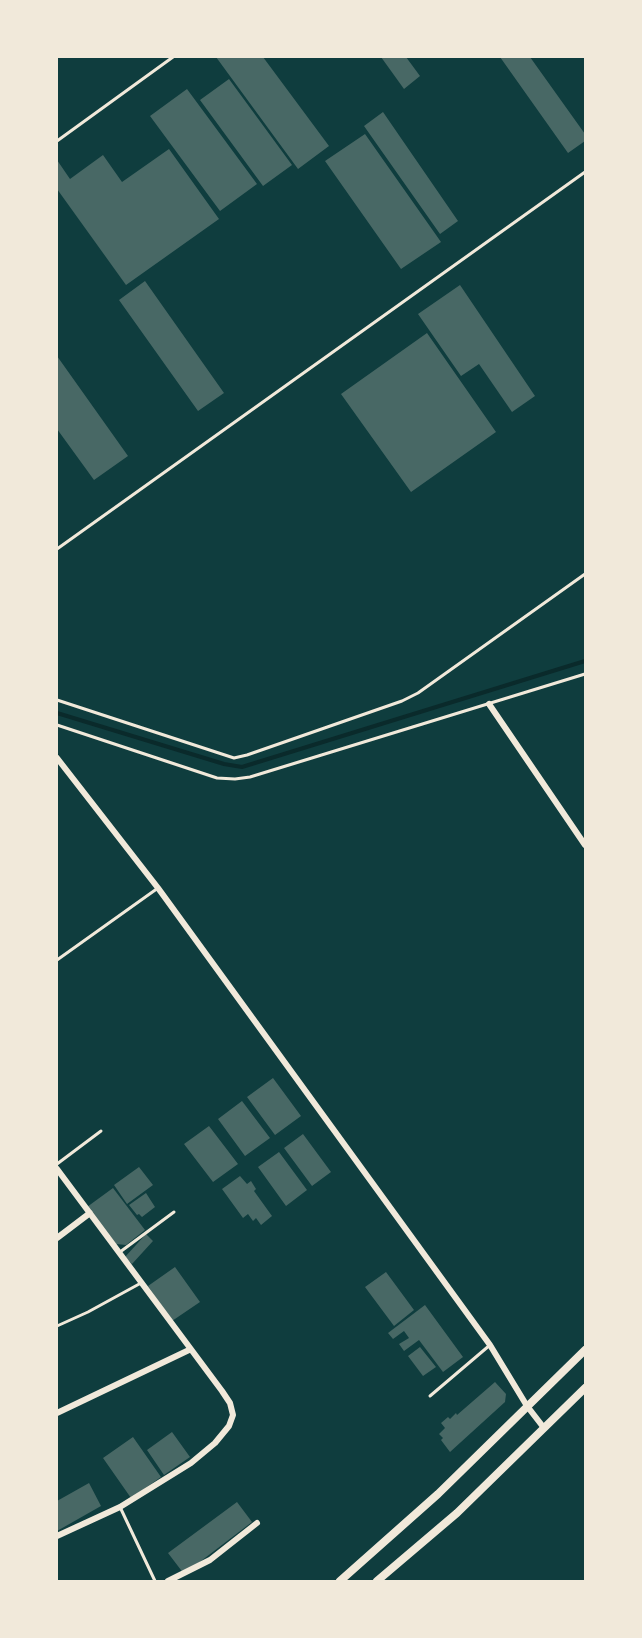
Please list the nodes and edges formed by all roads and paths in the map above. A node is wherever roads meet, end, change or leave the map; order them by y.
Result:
1 (172, 57) edge
2 (57, 141) edge
3 (585, 172) edge
4 (57, 549) edge
5 (585, 574) edge
6 (585, 674) edge
7 (57, 700) edge
8 (489, 704) junction
9 (57, 725) edge
10 (57, 758) edge
11 (585, 845) edge
12 (158, 888) junction
13 (57, 960) edge
14 (101, 1131) dead end
15 (57, 1164) edge
16 (57, 1169) edge
17 (174, 1212) dead end
18 (90, 1213) junction
19 (57, 1238) edge
20 (119, 1253) junction
21 (141, 1283) junction
22 (57, 1326) edge
23 (490, 1345) junction
24 (189, 1350) junction
25 (585, 1350) edge
26 (585, 1388) edge
27 (430, 1396) dead end
28 (527, 1406) junction
29 (57, 1413) edge
30 (544, 1428) junction
31 (120, 1507) junction
32 (257, 1523) dead end
33 (57, 1536) edge
34 (155, 1581) edge
35 (168, 1581) edge
36 (340, 1581) edge
37 (376, 1581) edge

1 - 2 lane
3 - 4 lane
5 - 7 lane
6 - 8 lane
8 - 9 lane
8 - 11 street
10 - 12 street
12 - 13 lane
12 - 23 street
14 - 15 lane
16 - 18 street
17 - 20 lane
18 - 19 street
18 - 20 street
20 - 21 street
21 - 22 lane
21 - 24 street
23 - 27 lane
23 - 28 street
24 - 29 street
24 - 31 street
25 - 28 street
26 - 30 street
28 - 30 street
28 - 36 street
30 - 37 street
31 - 33 street
31 - 34 lane
32 - 35 street

